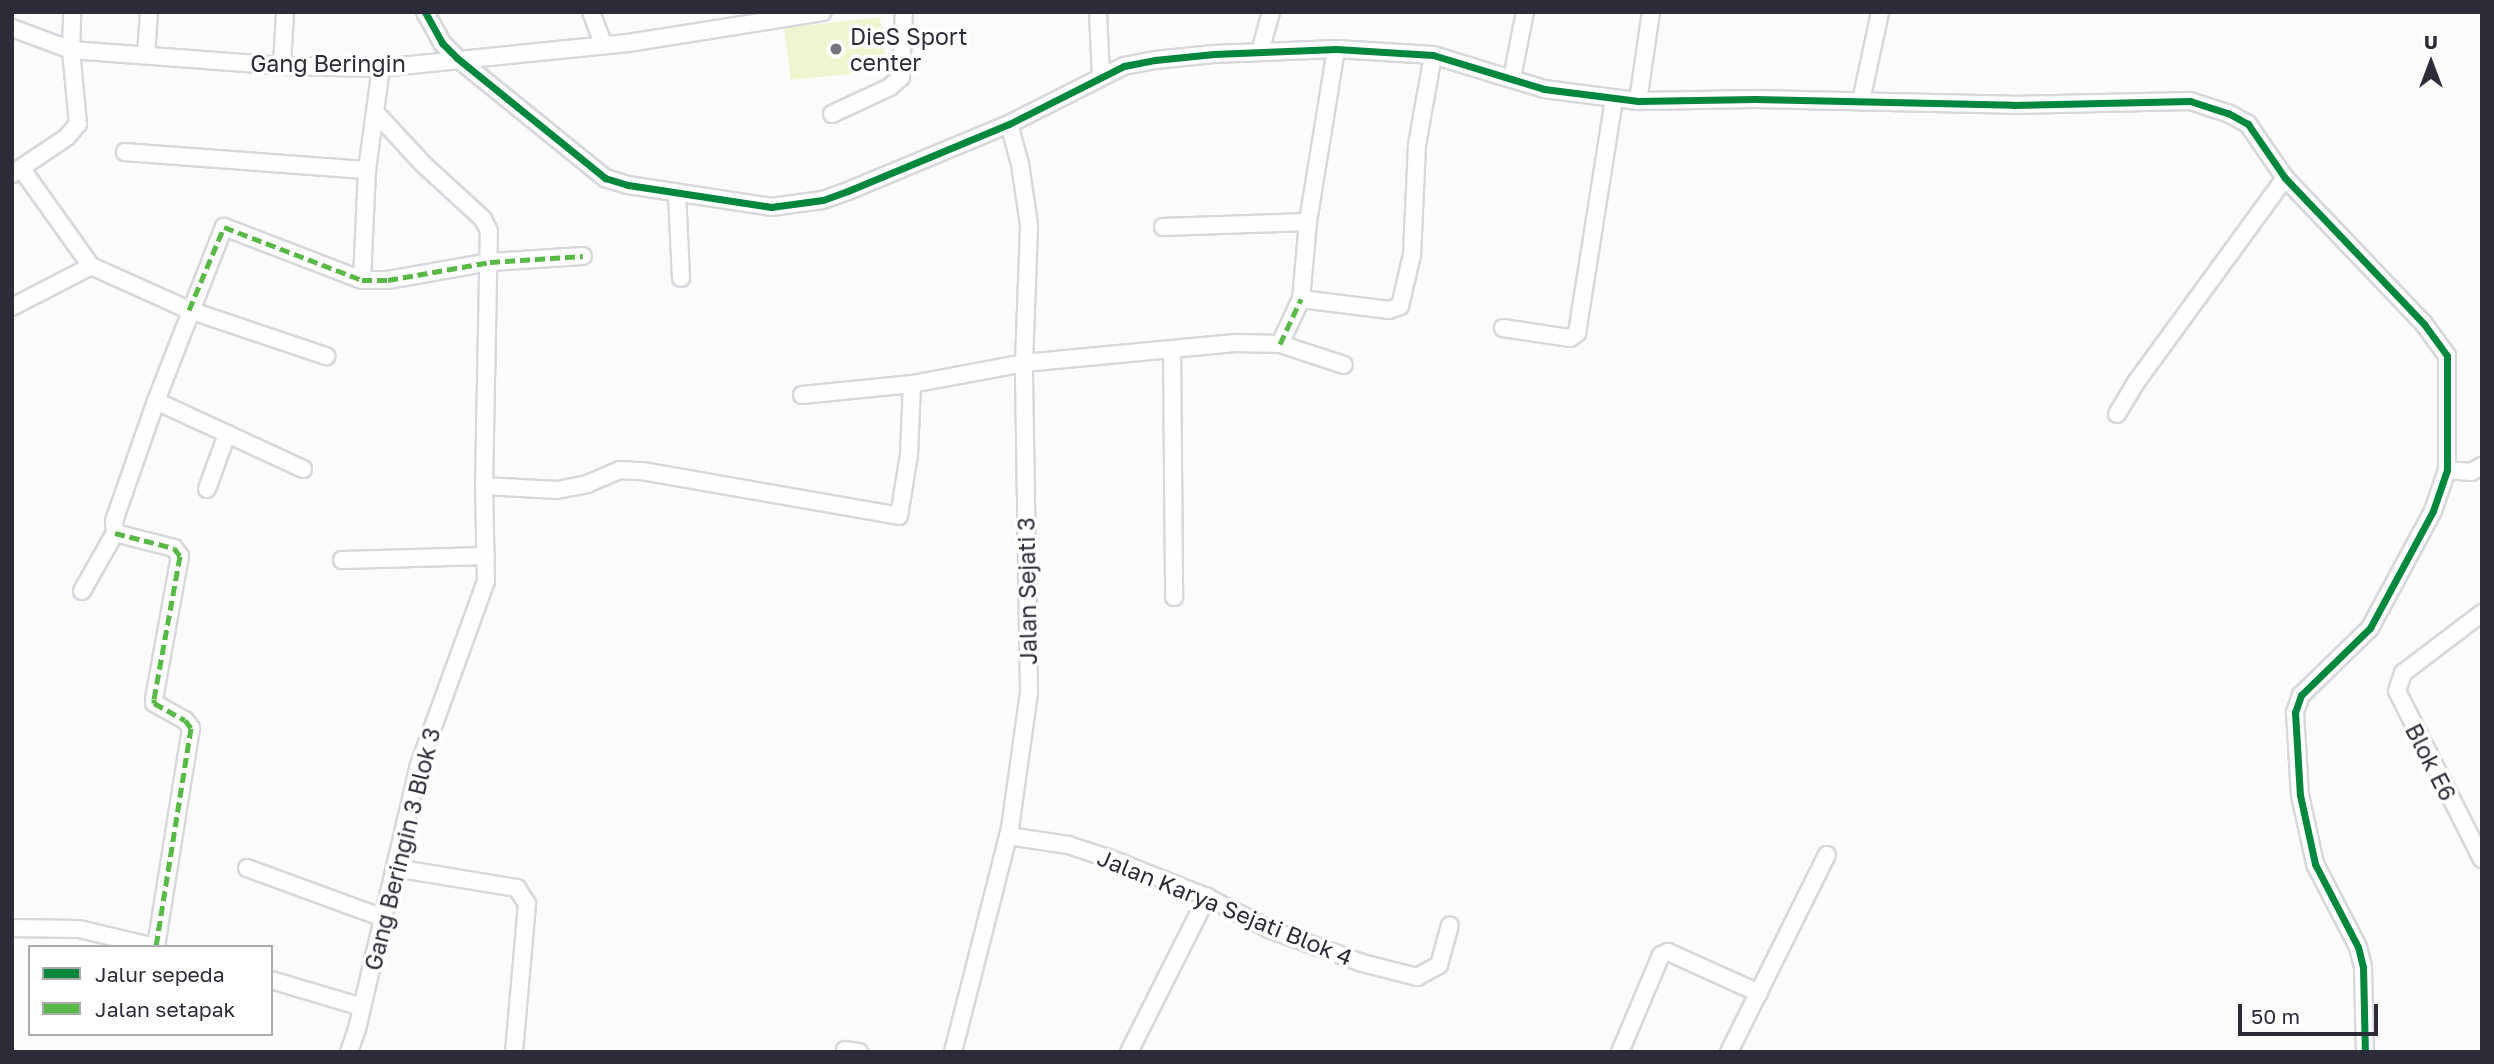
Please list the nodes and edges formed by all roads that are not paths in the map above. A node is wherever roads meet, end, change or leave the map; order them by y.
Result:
1 (72, 12) edge
2 (149, 12) edge
3 (285, 12) edge
4 (425, 12) edge
5 (591, 12) edge
6 (823, 12) edge
7 (904, 12) edge
8 (1098, 12) edge
9 (1271, 12) edge
10 (1525, 12) edge
11 (1651, 12) edge
12 (1880, 12) edge
13 (716, 20) edge
14 (12, 28) edge
15 (604, 46) junction
16 (1336, 49) junction
17 (71, 50) junction
18 (1260, 51) junction
19 (146, 55) junction
20 (1433, 55) junction
21 (457, 58) junction
22 (282, 66) junction
23 (381, 68) junction
24 (1101, 76) junction
25 (1512, 78) junction
26 (1614, 99) junction
27 (1638, 101) junction
28 (1861, 102) junction
29 (376, 113) junction
30 (832, 114) dead end
31 (1009, 124) junction
32 (125, 152) dead end
33 (367, 170) junction
34 (17, 171) edge
35 (2285, 178) junction
36 (677, 193) junction
37 (1308, 222) junction
38 (1163, 227) dead end
39 (583, 257) dead end
40 (490, 262) junction
41 (91, 266) junction
42 (681, 278) dead end
43 (362, 280) junction
44 (1301, 299) junction
45 (12, 307) edge
46 (189, 310) junction
47 (1503, 328) dead end
48 (1280, 344) junction
49 (1172, 349) junction
50 (326, 356) dead end
51 (1024, 363) junction
52 (1344, 365) dead end
53 (912, 384) junction
54 (803, 395) dead end
55 (156, 401) junction
56 (2117, 414) dead end
57 (227, 434) junction
58 (2482, 466) edge
59 (303, 469) dead end
60 (2448, 470) junction
61 (484, 486) junction
62 (206, 489) dead end
63 (114, 533) junction
64 (486, 556) junction
65 (342, 560) dead end
66 (82, 591) dead end
67 (1174, 597) dead end
68 (2480, 618) edge
69 (1008, 836) junction
70 (1827, 855) dead end
71 (2482, 859) edge
72 (247, 868) dead end
73 (395, 868) junction
74 (1207, 897) junction
75 (384, 918) junction
76 (1450, 925) dead end
77 (12, 928) edge
78 (147, 945) edge
79 (156, 945) edge
80 (273, 981) edge
81 (1759, 993) junction
82 (362, 1007) junction
83 (349, 1052) edge
84 (514, 1052) edge
85 (953, 1052) edge
86 (1129, 1052) edge
87 (1620, 1052) edge
88 (1729, 1052) edge
89 (2365, 1052) edge

1 - 17 street
2 - 19 street
3 - 22 street
4 - 21 street
5 - 15 street
6 - 13 street, Gang Beringin
7 - 30 street
8 - 24 street
9 - 18 street
10 - 25 street
11 - 27 street
12 - 28 street
13 - 15 street, Gang Beringin
14 - 17 street, Gang Beringin
15 - 21 street, Gang Beringin
16 - 18 street
16 - 20 street
16 - 37 street
17 - 19 street, Gang Beringin
17 - 34 street
18 - 24 street
19 - 22 street, Gang Beringin
20 - 25 street
20 - 44 street
21 - 23 street, Gang Beringin
21 - 36 street
22 - 23 street, Gang Beringin
23 - 29 street
24 - 31 street
25 - 26 street
26 - 27 street
26 - 47 street
27 - 28 street
28 - 35 street
29 - 33 street
29 - 40 street, Gang Beringin 3 Blok 3
31 - 36 street
31 - 51 street, Jalan Sejati 3
32 - 33 street
33 - 43 street
34 - 41 street
35 - 56 street
35 - 60 street
36 - 42 street
37 - 38 street
37 - 44 street
39 - 40 street
40 - 43 street
40 - 61 street, Gang Beringin 3 Blok 3
41 - 45 street
41 - 46 street
43 - 46 street
44 - 48 street
46 - 50 street
46 - 55 street
48 - 49 street
48 - 52 street
49 - 51 street
49 - 67 street
51 - 53 street
51 - 69 street, Jalan Sejati 3
53 - 54 street
53 - 61 street
55 - 57 street
55 - 63 street
57 - 59 street
57 - 62 street
58 - 60 street
60 - 89 street
61 - 64 street, Gang Beringin 3 Blok 3
63 - 66 street
63 - 79 street
64 - 65 street
64 - 73 street, Gang Beringin 3 Blok 3
68 - 71 street, Blok E6
69 - 74 street, Jalan Karya Sejati Blok 4
69 - 85 street, Jalan Sejati 3
70 - 81 street
72 - 75 street
73 - 75 street, Gang Beringin 3 Blok 3
73 - 84 street
74 - 76 street, Jalan Karya Sejati Blok 4
74 - 86 street
75 - 82 street, Gang Beringin 3 Blok 3
77 - 78 street
80 - 82 street
81 - 87 street
81 - 88 street
82 - 83 street, Gang Beringin 3 Blok 3

